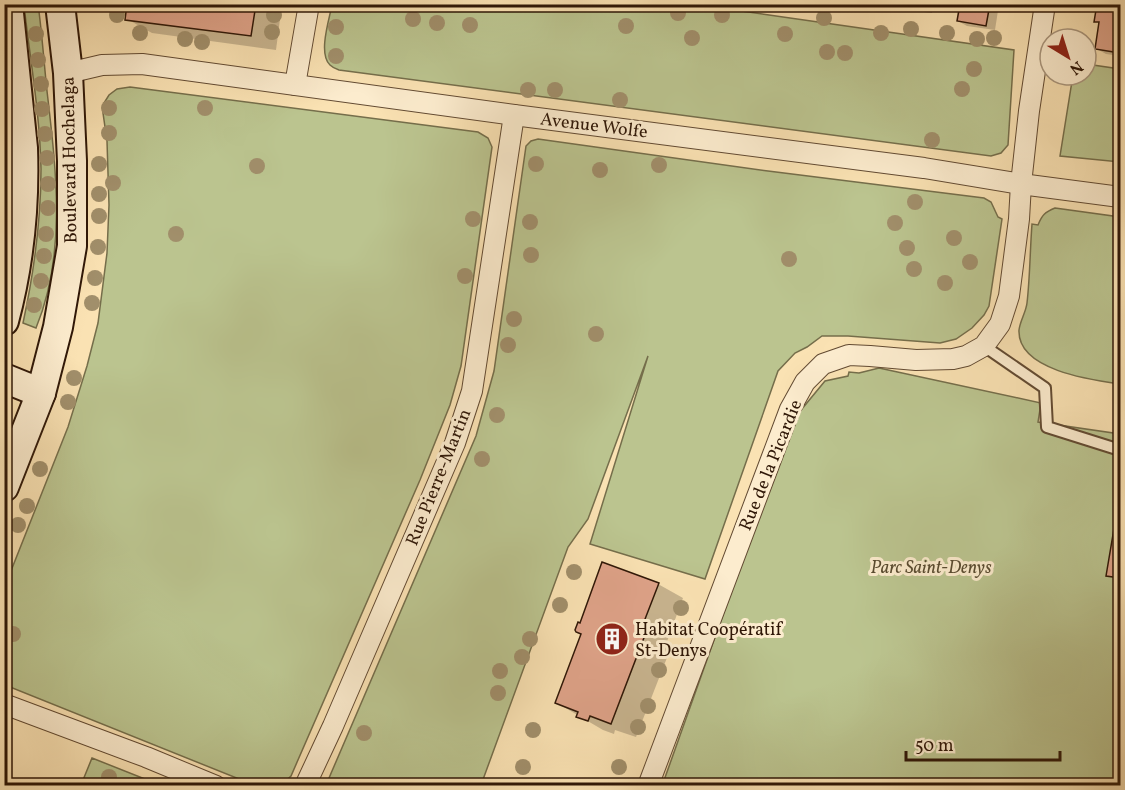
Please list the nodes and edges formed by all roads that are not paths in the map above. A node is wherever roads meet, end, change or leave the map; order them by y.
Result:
1 (8, 4) edge
2 (60, 4) edge
3 (309, 4) edge
4 (1045, 4) edge
5 (68, 73) junction
6 (295, 85) junction
7 (514, 115) junction
8 (1021, 184) junction
9 (1120, 197) edge
10 (4, 321) edge
11 (984, 346) junction
12 (4, 378) edge
13 (41, 393) junction
14 (1120, 450) edge
15 (4, 487) edge
16 (4, 704) edge
17 (216, 786) edge
18 (304, 786) edge
19 (648, 786) edge

1 - 10 main road
2 - 5 main road, Boulevard Hochelaga
3 - 6 street
4 - 8 street
5 - 6 street, Avenue Wolfe
5 - 13 main road, Boulevard Hochelaga
6 - 7 street, Avenue Wolfe
7 - 8 street, Avenue Wolfe
7 - 18 street, Rue Pierre-Martin
8 - 9 street, Avenue Wolfe
8 - 11 street
11 - 14 lane
11 - 19 street, Rue de la Picardie
12 - 13 main road
13 - 15 main road, Boulevard Hochelaga
16 - 17 street

